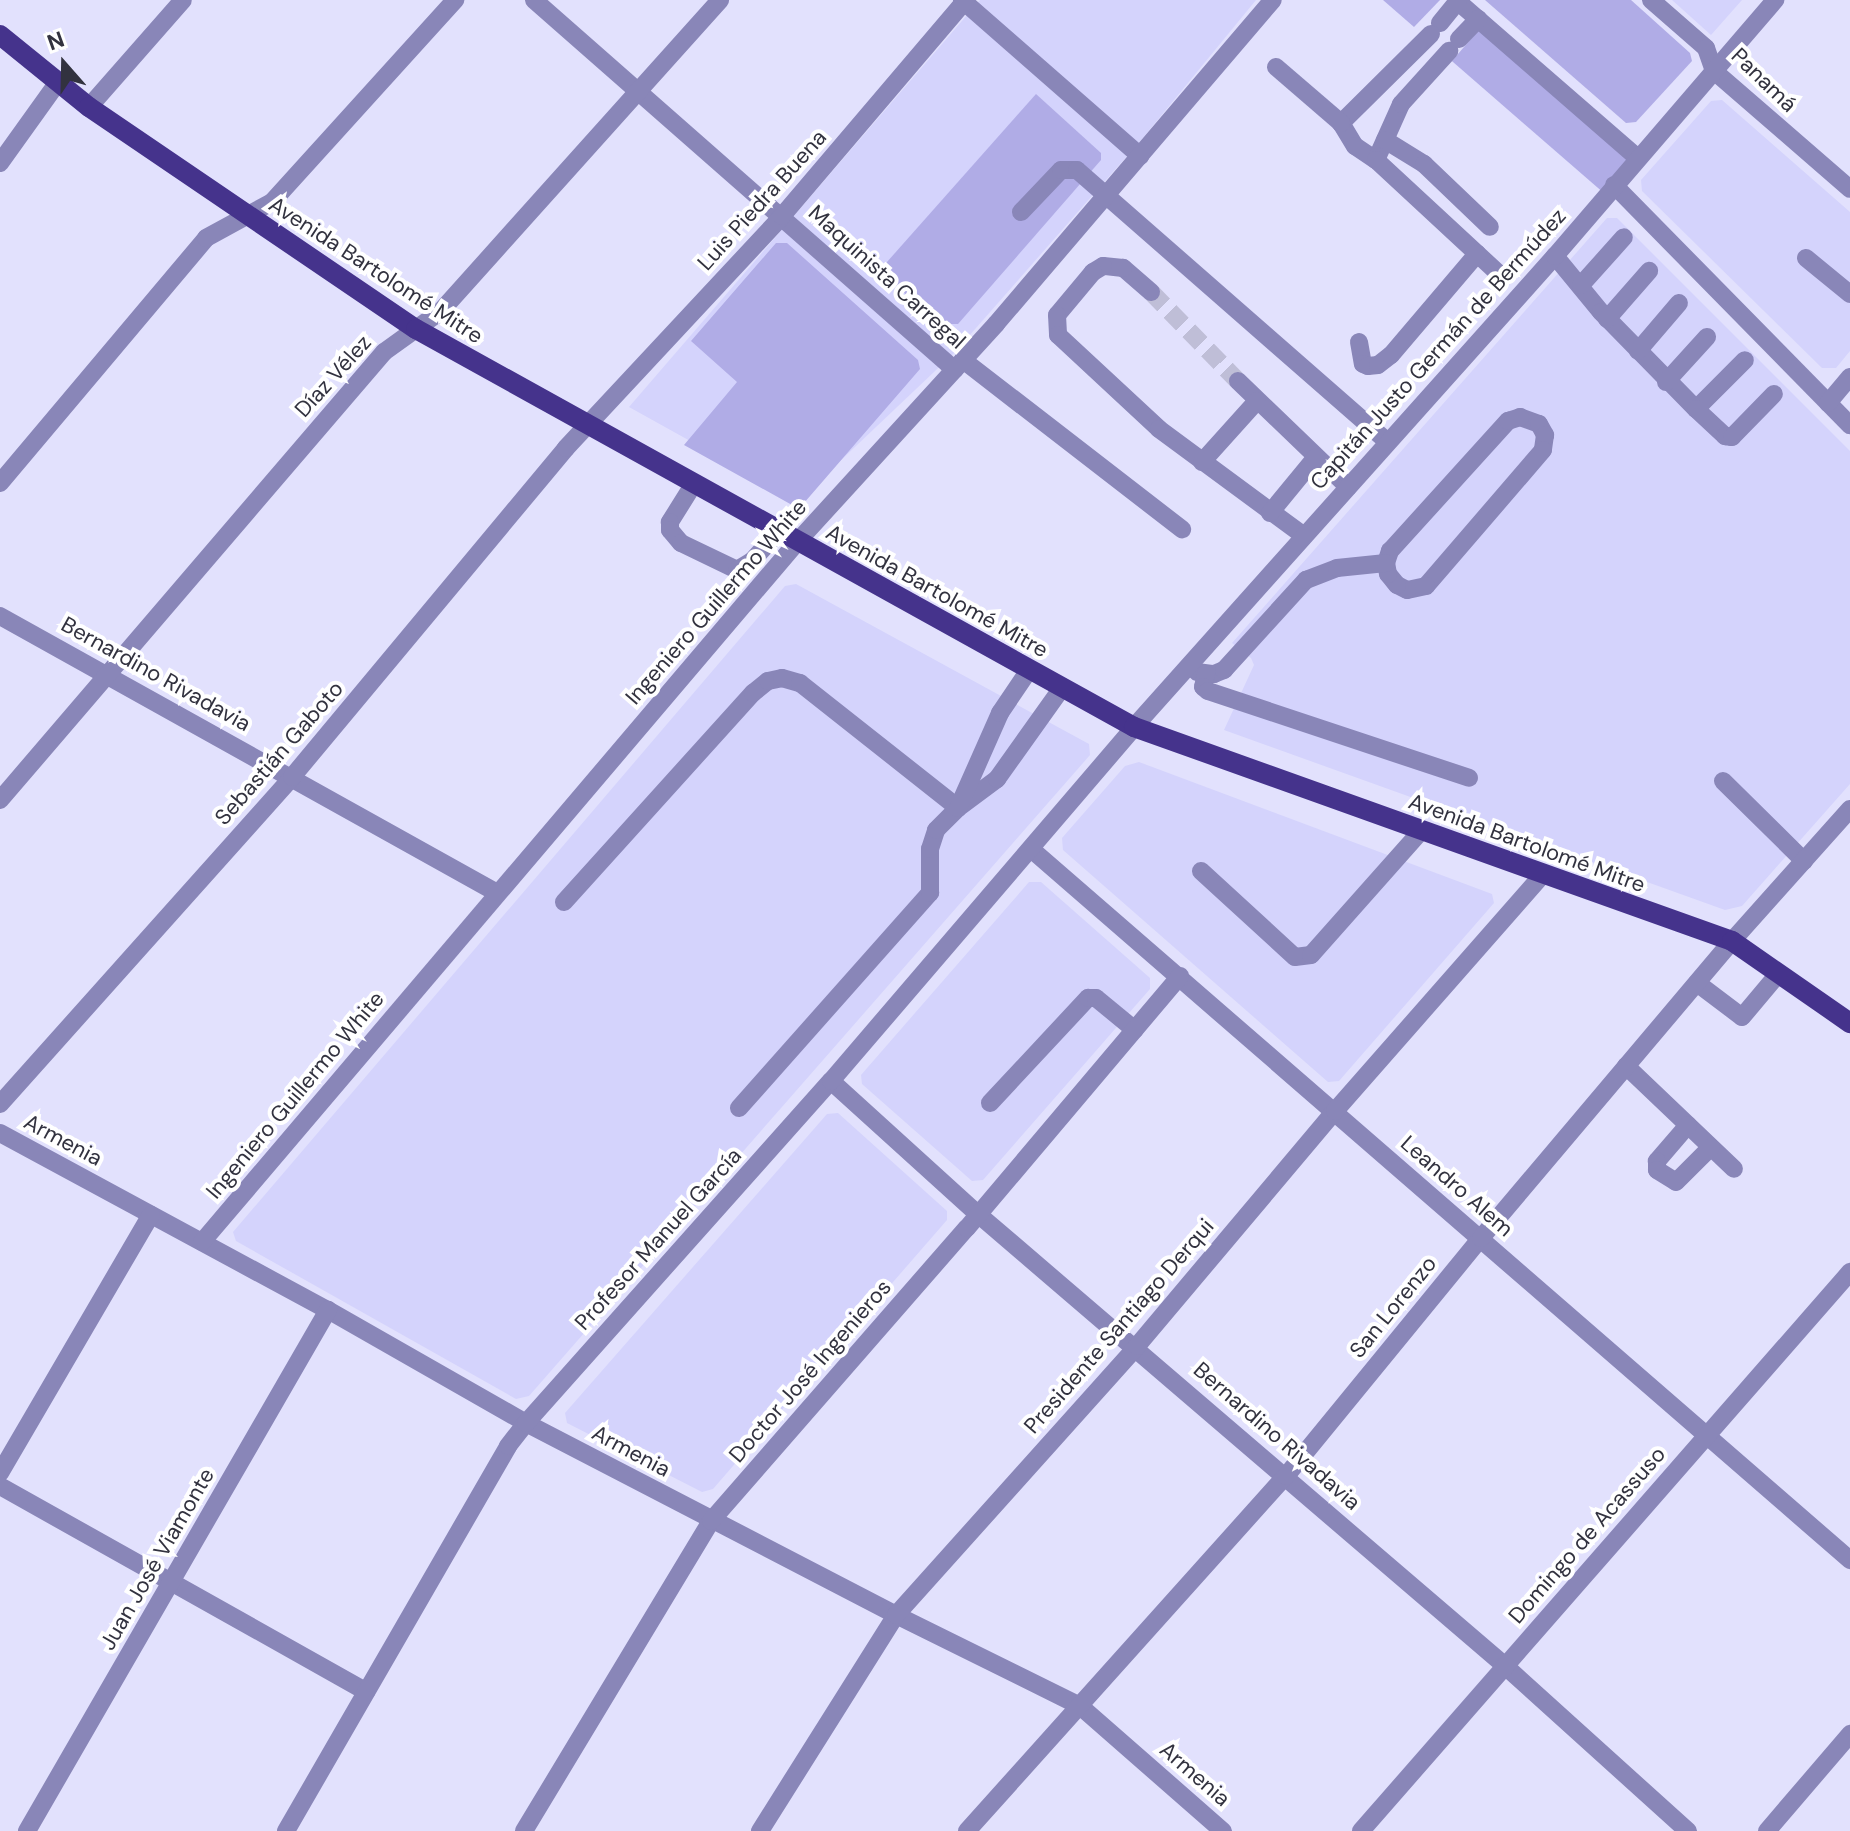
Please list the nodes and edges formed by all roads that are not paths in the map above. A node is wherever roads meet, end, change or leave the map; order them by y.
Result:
1 (183, 0) edge
2 (534, 0) edge
3 (720, 0) edge
4 (1273, 0) edge
5 (1651, 0) edge
6 (1775, 0) edge
7 (453, 1) edge
8 (964, 1) edge
9 (1457, 1) edge
10 (1478, 19) junction
11 (0, 35) edge
12 (1276, 67) dead end
13 (1714, 71) junction
14 (58, 82) junction
15 (640, 92) junction
16 (1366, 101) junction
17 (89, 107) junction
18 (1393, 120) junction
19 (1341, 123) junction
20 (1385, 140) junction
21 (1140, 156) junction
22 (1638, 158) junction
23 (1376, 160) junction
24 (0, 163) edge
25 (1614, 185) junction
26 (1850, 189) edge
27 (1106, 193) junction
28 (1021, 212) dead end
29 (248, 216) junction
30 (782, 216) junction
31 (1490, 227) dead end
32 (1624, 237) dead end
33 (1477, 254) junction
34 (1555, 256) junction
35 (1806, 258) dead end
36 (1649, 271) dead end
37 (1497, 272) dead end
38 (1581, 285) junction
39 (1151, 292) tunnel mouth
40 (1850, 294) edge
41 (1679, 303) dead end
42 (1607, 319) junction
43 (416, 329) junction
44 (1707, 337) dead end
45 (1359, 342) dead end
46 (1638, 351) junction
47 (1745, 360) dead end
48 (959, 365) junction
49 (1850, 377) edge
50 (1238, 381) tunnel mouth
51 (1666, 382) junction
52 (1774, 394) dead end
53 (1257, 401) junction
54 (1828, 403) junction
55 (1696, 409) junction
56 (1850, 425) edge
57 (588, 426) junction
58 (1388, 442) junction
59 (1316, 457) junction
60 (1202, 462) junction
61 (0, 483) edge
62 (693, 485) junction
63 (1348, 487) junction
64 (1270, 513) junction
65 (1182, 529) dead end
66 (779, 531) junction
67 (1304, 536) junction
68 (798, 541) junction
69 (1386, 563) junction
70 (0, 616) edge
71 (1186, 669) junction
72 (1029, 670) junction
73 (1206, 674) junction
74 (107, 675) junction
75 (1062, 688) junction
76 (1134, 727) junction
77 (292, 777) junction
78 (1469, 778) dead end
79 (1723, 781) dead end
80 (0, 800) edge
81 (958, 808) junction
82 (1850, 809) edge
83 (1421, 831) junction
84 (1031, 849) junction
85 (1804, 861) junction
86 (1201, 871) dead end
87 (1543, 874) junction
88 (497, 893) junction
89 (564, 902) dead end
90 (1732, 941) junction
91 (1779, 973) junction
92 (1180, 976) junction
93 (1697, 983) junction
94 (1850, 1023) edge
95 (1135, 1030) junction
96 (1626, 1066) junction
97 (831, 1081) junction
98 (990, 1103) dead end
99 (0, 1104) edge
100 (739, 1108) dead end
101 (1335, 1111) junction
102 (1688, 1125) junction
103 (0, 1133) edge
104 (1711, 1147) junction
105 (1734, 1169) dead end
106 (151, 1215) junction
107 (979, 1215) junction
108 (1481, 1238) junction
109 (202, 1242) junction
110 (1850, 1272) edge
111 (328, 1310) junction
112 (1137, 1346) junction
113 (526, 1423) junction
114 (1706, 1435) junction
115 (0, 1473) edge
116 (1286, 1476) junction
117 (0, 1486) edge
118 (711, 1521) junction
119 (1850, 1560) edge
120 (171, 1582) junction
121 (896, 1615) junction
122 (1504, 1665) junction
123 (366, 1691) junction
124 (1080, 1706) junction
125 (1850, 1734) edge
126 (1843, 1756) edge
127 (27, 1831) edge
128 (286, 1831) edge
129 (524, 1831) edge
130 (760, 1831) edge
131 (967, 1831) edge
132 (1223, 1831) edge
133 (1361, 1831) edge
134 (1688, 1831) edge
135 (1767, 1831) edge

1 - 17 street
2 - 15 street, Maquinista Carregal
3 - 15 street, Díaz Vélez
4 - 21 street, Ingeniero Guillermo White
5 - 13 street, Panamá
6 - 13 street, Capitán Justo Germán de Bermúdez
7 - 29 street
8 - 21 street
8 - 30 street, Luis Piedra Buena
9 - 10 street
9 - 16 street
10 - 18 street
10 - 22 street
11 - 14 main road, Avenida Bartolomé Mitre
12 - 19 street
13 - 22 street, Capitán Justo Germán de Bermúdez
13 - 26 street, Panamá
14 - 17 main road, Avenida Bartolomé Mitre
14 - 24 street
15 - 30 street, Maquinista Carregal
15 - 43 street, Díaz Vélez
16 - 18 street
16 - 19 street
17 - 29 main road, Avenida Bartolomé Mitre
18 - 20 street
19 - 23 street
20 - 23 street
20 - 31 street
21 - 27 street, Ingeniero Guillermo White
22 - 25 street, Capitán Justo Germán de Bermúdez
23 - 33 street
25 - 34 street, Capitán Justo Germán de Bermúdez
25 - 54 street
27 - 28 street
27 - 48 street, Ingeniero Guillermo White
27 - 58 street
29 - 43 main road, Avenida Bartolomé Mitre
29 - 61 street
30 - 48 street, Maquinista Carregal
30 - 57 street, Luis Piedra Buena
32 - 38 street
33 - 37 street
33 - 45 street
34 - 38 street
34 - 58 street, Capitán Justo Germán de Bermúdez
35 - 40 street
36 - 42 street
38 - 42 street
39 - 60 street
41 - 46 street
42 - 46 street
43 - 57 main road, Avenida Bartolomé Mitre
43 - 74 street, Díaz Vélez
44 - 51 street
46 - 51 street
47 - 55 street
48 - 65 street, Maquinista Carregal
48 - 68 street, Ingeniero Guillermo White
49 - 54 street
50 - 53 street
51 - 55 street
52 - 55 street
53 - 59 street
53 - 60 street
54 - 56 street
57 - 62 main road, Avenida Bartolomé Mitre
57 - 77 street, Sebastián Gaboto
58 - 63 street, Capitán Justo Germán de Bermúdez
59 - 63 street
59 - 64 street
60 - 64 street
62 - 66 main road, Avenida Bartolomé Mitre
62 - 66 street
63 - 67 street, Capitán Justo Germán de Bermúdez
64 - 67 street
66 - 68 main road, Avenida Bartolomé Mitre
67 - 71 street, Capitán Justo Germán de Bermúdez
68 - 72 main road, Avenida Bartolomé Mitre
68 - 88 street, Ingeniero Guillermo White
69 - 69 street
69 - 73 street
70 - 74 street, Bernardino Rivadavia
71 - 73 street
71 - 76 street, Capitán Justo Germán de Bermúdez
72 - 75 main road, Avenida Bartolomé Mitre
72 - 81 street
73 - 78 street
74 - 77 street, Bernardino Rivadavia
74 - 80 street, Díaz Vélez
75 - 76 main road, Avenida Bartolomé Mitre
75 - 81 street
76 - 83 main road, Avenida Bartolomé Mitre
76 - 84 street, Profesor Manuel García
77 - 88 street, Bernardino Rivadavia
77 - 99 street, Sebastián Gaboto
79 - 85 street
81 - 89 street
81 - 100 street
82 - 85 street, San Lorenzo
83 - 86 street
83 - 87 main road, Avenida Bartolomé Mitre
84 - 92 street, Leandro Alem
84 - 97 street, Profesor Manuel García
85 - 90 street, San Lorenzo
87 - 90 main road, Avenida Bartolomé Mitre
87 - 101 street, Presidente Santiago Derqui
88 - 109 street, Ingeniero Guillermo White
90 - 91 main road, Avenida Bartolomé Mitre
90 - 93 street, San Lorenzo
91 - 93 street
91 - 94 main road, Avenida Bartolomé Mitre
92 - 95 street, Doctor José Ingenieros
92 - 101 street, Leandro Alem
93 - 96 street, San Lorenzo
95 - 98 street
95 - 107 street, Doctor José Ingenieros
96 - 102 street
96 - 108 street, San Lorenzo
97 - 107 street, Bernardino Rivadavia
97 - 113 street, Profesor Manuel García
101 - 108 street, Leandro Alem
101 - 112 street, Presidente Santiago Derqui
102 - 104 street
102 - 104 street
103 - 106 street, Armenia
104 - 105 street
106 - 109 street, Armenia
106 - 115 street
107 - 112 street, Bernardino Rivadavia
107 - 118 street, Doctor José Ingenieros
108 - 114 street, Leandro Alem
108 - 116 street, San Lorenzo
109 - 111 street, Armenia
110 - 114 street, Domingo de Acassuso
111 - 113 street, Armenia
111 - 120 street, Juan José Viamonte
112 - 116 street, Bernardino Rivadavia
112 - 121 street, Presidente Santiago Derqui
113 - 118 street, Armenia
113 - 123 street, Profesor Manuel García
114 - 119 street, Leandro Alem
114 - 122 street, Domingo de Acassuso
116 - 122 street, Bernardino Rivadavia
116 - 124 street, San Lorenzo
117 - 120 street
118 - 121 street, Armenia
118 - 129 street, Doctor José Ingenieros
120 - 123 street
120 - 127 street, Juan José Viamonte
121 - 124 street, Armenia
121 - 130 street, Presidente Santiago Derqui
122 - 133 street, Domingo de Acassuso
122 - 134 street, Bernardino Rivadavia
123 - 128 street, Profesor Manuel García
124 - 131 street, San Lorenzo
124 - 132 street, Armenia
125 - 126 street
126 - 135 street

